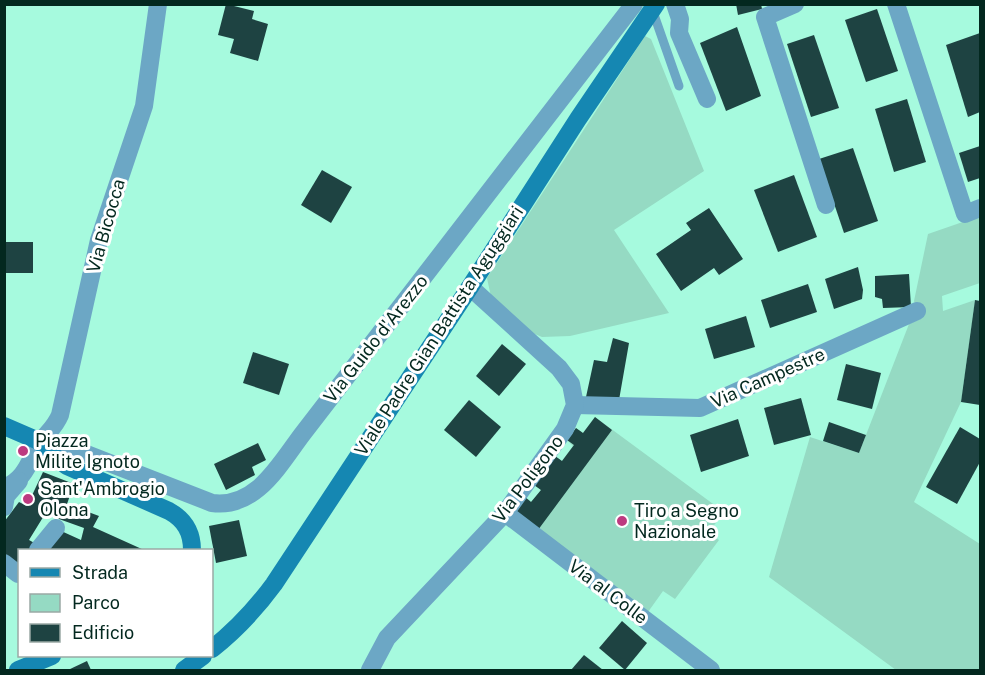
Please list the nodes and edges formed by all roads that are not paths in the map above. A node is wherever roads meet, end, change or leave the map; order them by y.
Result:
1 (158, 4) edge
2 (675, 4) edge
3 (795, 4) edge
4 (896, 4) edge
5 (648, 6) edge
6 (679, 86) dead end
7 (707, 99) dead end
8 (826, 205) dead end
9 (981, 208) edge
10 (470, 287) junction
11 (917, 311) dead end
12 (574, 405) junction
13 (4, 426) edge
14 (41, 442) junction
15 (23, 476) junction
16 (4, 488) edge
17 (4, 507) edge
18 (505, 513) junction
19 (56, 528) dead end
20 (39, 549) edge
21 (192, 549) edge
22 (4, 563) edge
23 (18, 574) edge
24 (213, 648) edge
25 (50, 657) edge
26 (202, 657) edge
27 (18, 670) edge
28 (184, 670) edge
29 (370, 670) edge
30 (711, 670) edge

1 - 14 street, Via Bicocca
2 - 7 street
3 - 8 street
4 - 9 street
5 - 6 lane
5 - 10 main road, Viale Padre Gian Battista Aguggiari
5 - 14 street, Via Guido d'Arezzo
10 - 12 street
10 - 24 main road, Viale Padre Gian Battista Aguggiari
11 - 12 street, Via Campestre
12 - 18 street, Via Poligono
13 - 14 main road
14 - 15 street
14 - 21 main road
15 - 16 street
15 - 17 street
18 - 29 street, Via Poligono
18 - 30 street, Via al Colle
19 - 20 street
22 - 23 street
25 - 27 main road
26 - 28 main road

